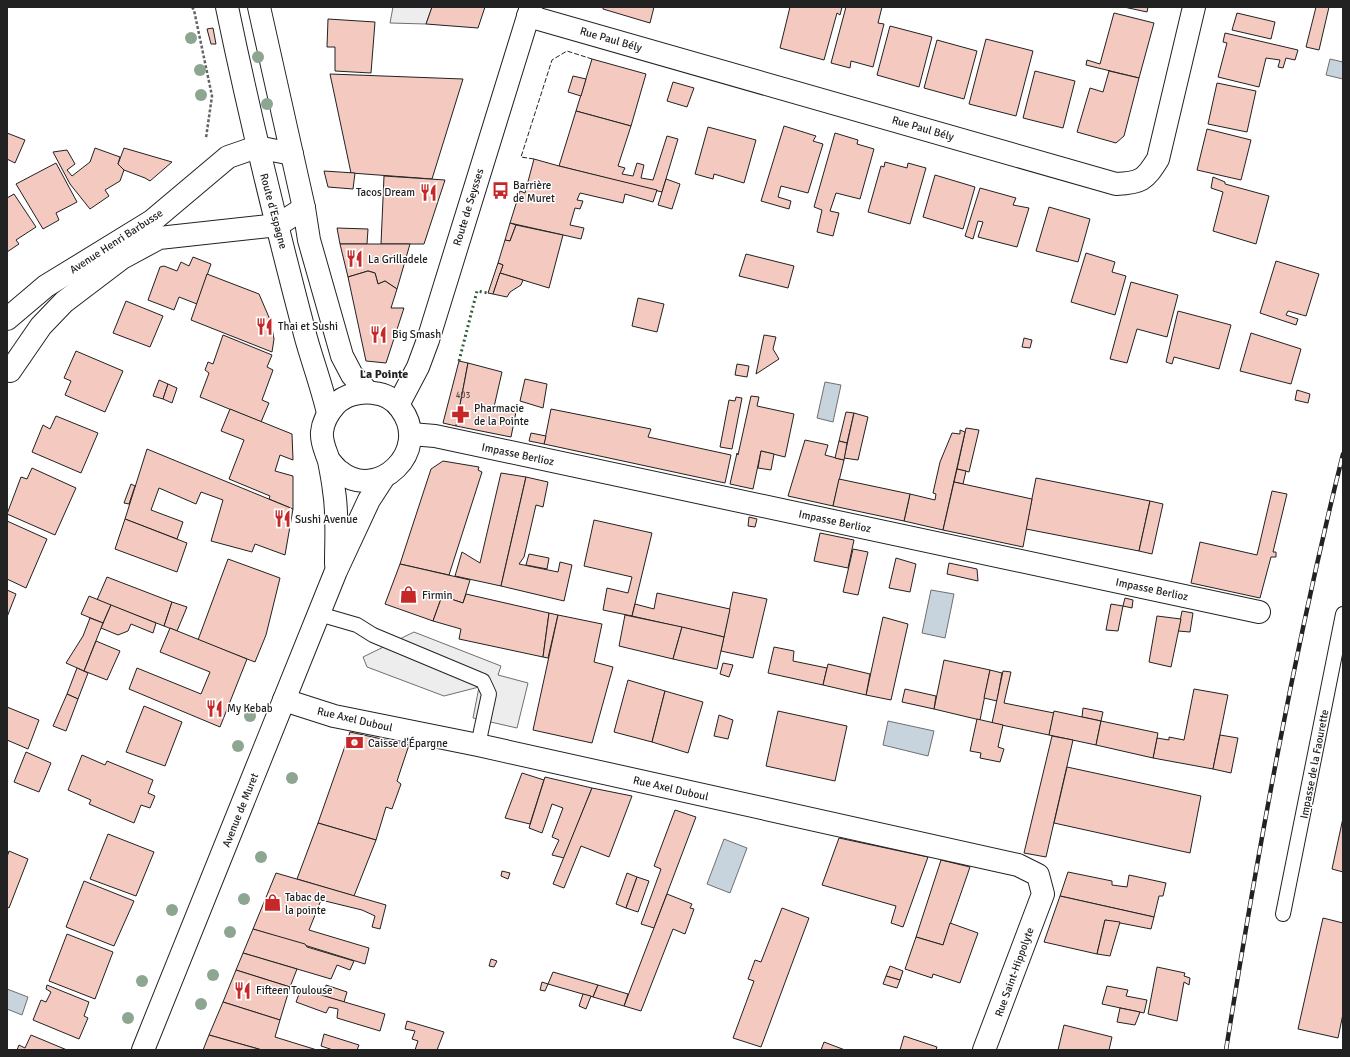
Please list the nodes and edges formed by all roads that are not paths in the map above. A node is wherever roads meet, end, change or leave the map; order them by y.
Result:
1 (227, 7) edge
2 (259, 7) edge
3 (1194, 7) edge
4 (529, 11) edge
5 (257, 147) junction
6 (292, 154) junction
7 (304, 208) junction
8 (278, 225) junction
9 (7, 319) edge
10 (8, 368) edge
11 (368, 392) junction
12 (398, 405) junction
13 (328, 414) junction
14 (411, 434) junction
15 (328, 460) junction
16 (384, 476) junction
17 (336, 571) junction
18 (1259, 612) dead end
19 (320, 614) junction
20 (1343, 614) edge
21 (284, 700) junction
22 (478, 745) junction
23 (1043, 894) joint
24 (1283, 914) dead end
25 (143, 1050) edge
26 (984, 1050) edge

1 - 5 street, Route d'Espagne
2 - 6 street
3 - 4 street, Rue Paul Bély
4 - 12 street, Route de Seysses
5 - 6 street
5 - 8 street, Route d'Espagne
5 - 9 street, Avenue Henri Barbusse
6 - 7 street
7 - 8 street, Avenue Henri Barbusse
7 - 11 street
8 - 10 street, Avenue Henri Barbusse
8 - 13 street, Route d'Espagne
11 - 12 street
11 - 13 street
12 - 14 street
13 - 15 street
14 - 16 street
14 - 18 street, Impasse Berlioz
15 - 16 street
15 - 17 street, Avenue de Muret
16 - 17 street, Avenue de Muret
17 - 19 street, Avenue de Muret
19 - 21 street, Avenue de Muret
19 - 22 lane
20 - 24 lane, Impasse de la Faourette
21 - 22 street, Rue Axel Duboul
21 - 25 street, Avenue de Muret
22 - 23 street, Rue Axel Duboul
23 - 26 street, Rue Saint-Hippolyte

